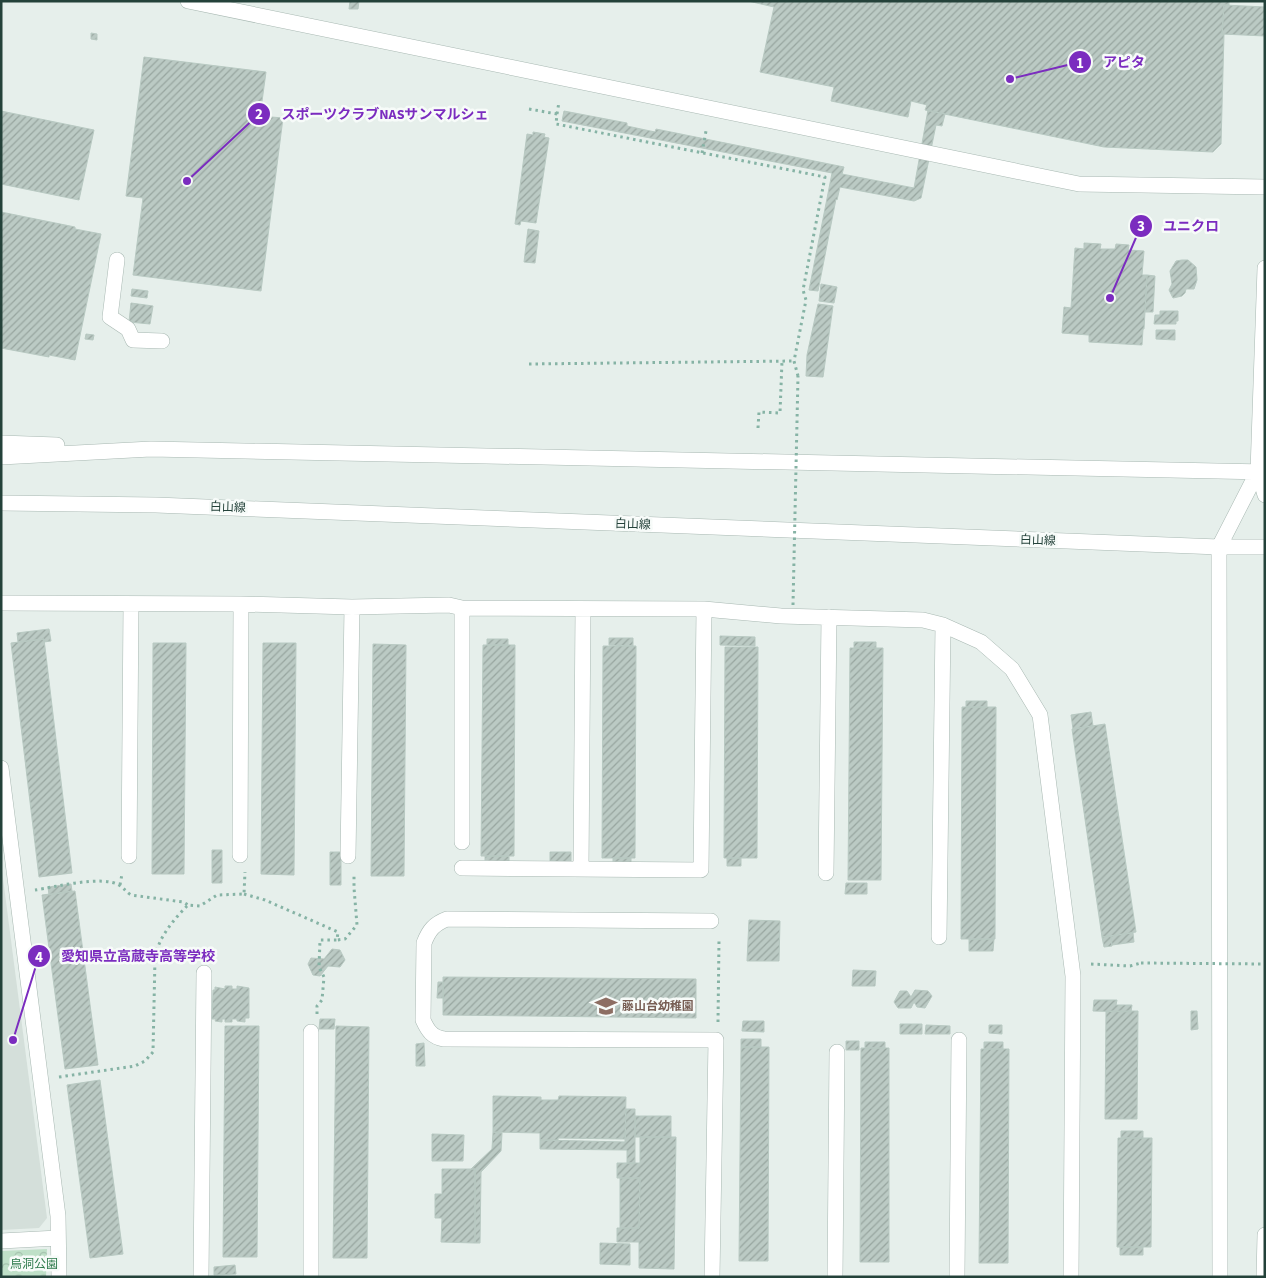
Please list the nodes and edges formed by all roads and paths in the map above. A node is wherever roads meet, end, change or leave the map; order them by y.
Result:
1 (188, 1) edge
2 (559, 102) dead end
3 (529, 109) dead end
4 (557, 114) junction
5 (706, 131) dead end
6 (702, 153) junction
7 (1265, 187) edge
8 (117, 260) dead end
9 (1265, 268) edge
10 (162, 342) dead end
11 (782, 361) junction
12 (794, 361) junction
13 (529, 364) dead end
14 (758, 428) dead end
15 (1, 443) edge
16 (151, 449) junction
17 (1, 457) edge
18 (1261, 472) edge
19 (1265, 495) edge
20 (1, 503) edge
21 (1219, 547) junction
22 (1265, 547) edge
23 (1, 603) edge
24 (131, 604) junction
25 (242, 604) junction
26 (784, 604) dead end
27 (793, 605) junction
28 (802, 606) dead end
29 (352, 607) junction
30 (462, 608) junction
31 (583, 609) junction
32 (704, 609) junction
33 (829, 617) junction
34 (943, 625) junction
35 (1, 768) edge
36 (462, 842) dead end
37 (240, 855) joint
38 (129, 856) dead end
39 (348, 856) joint
40 (462, 868) dead end
41 (581, 869) junction
42 (826, 873) dead end
43 (17, 893) junction
44 (244, 894) junction
45 (188, 905) junction
46 (711, 921) joint
47 (939, 937) dead end
48 (337, 940) junction
49 (1086, 964) dead end
50 (1265, 964) edge
51 (204, 973) dead end
52 (311, 1032) joint
53 (716, 1040) junction
54 (959, 1040) dead end
55 (837, 1052) dead end
56 (41, 1080) junction
57 (1265, 1236) edge
58 (58, 1238) junction
59 (1, 1241) edge
60 (59, 1277) edge
61 (201, 1277) edge
62 (311, 1277) edge
63 (712, 1277) edge
64 (836, 1277) edge
65 (957, 1277) edge
66 (1071, 1277) edge
67 (1220, 1277) edge
68 (1264, 1277) edge

1 - 7 street
2 - 4 path
3 - 4 path
4 - 6 path
5 - 6 path
6 - 12 path
8 - 10 street
9 - 18 street
11 - 12 path
11 - 13 path
11 - 14 path
12 - 27 path, bridge
15 - 16 street
16 - 17 street
16 - 18 street
18 - 19 street
18 - 21 street
20 - 21 street, 白山線
21 - 22 street, 白山線
21 - 67 street
23 - 24 street
24 - 25 street
24 - 38 street
25 - 29 street
25 - 37 street
26 - 27 path
27 - 28 path
29 - 30 street
29 - 39 street
30 - 31 street
30 - 36 street
31 - 32 street
31 - 41 street
32 - 33 street
32 - 41 street
33 - 34 street
33 - 42 street
34 - 47 street
34 - 66 street
35 - 43 street
37 - 44 path
39 - 48 path
40 - 41 street
43 - 45 path
43 - 56 street
44 - 45 path
44 - 48 path
45 - 56 path
46 - 53 path
46 - 53 street
48 - 52 path
49 - 50 path, bridge
51 - 61 street
52 - 62 street
53 - 63 street
54 - 65 street
55 - 64 street
56 - 58 street
57 - 68 street
58 - 59 street
58 - 60 street

